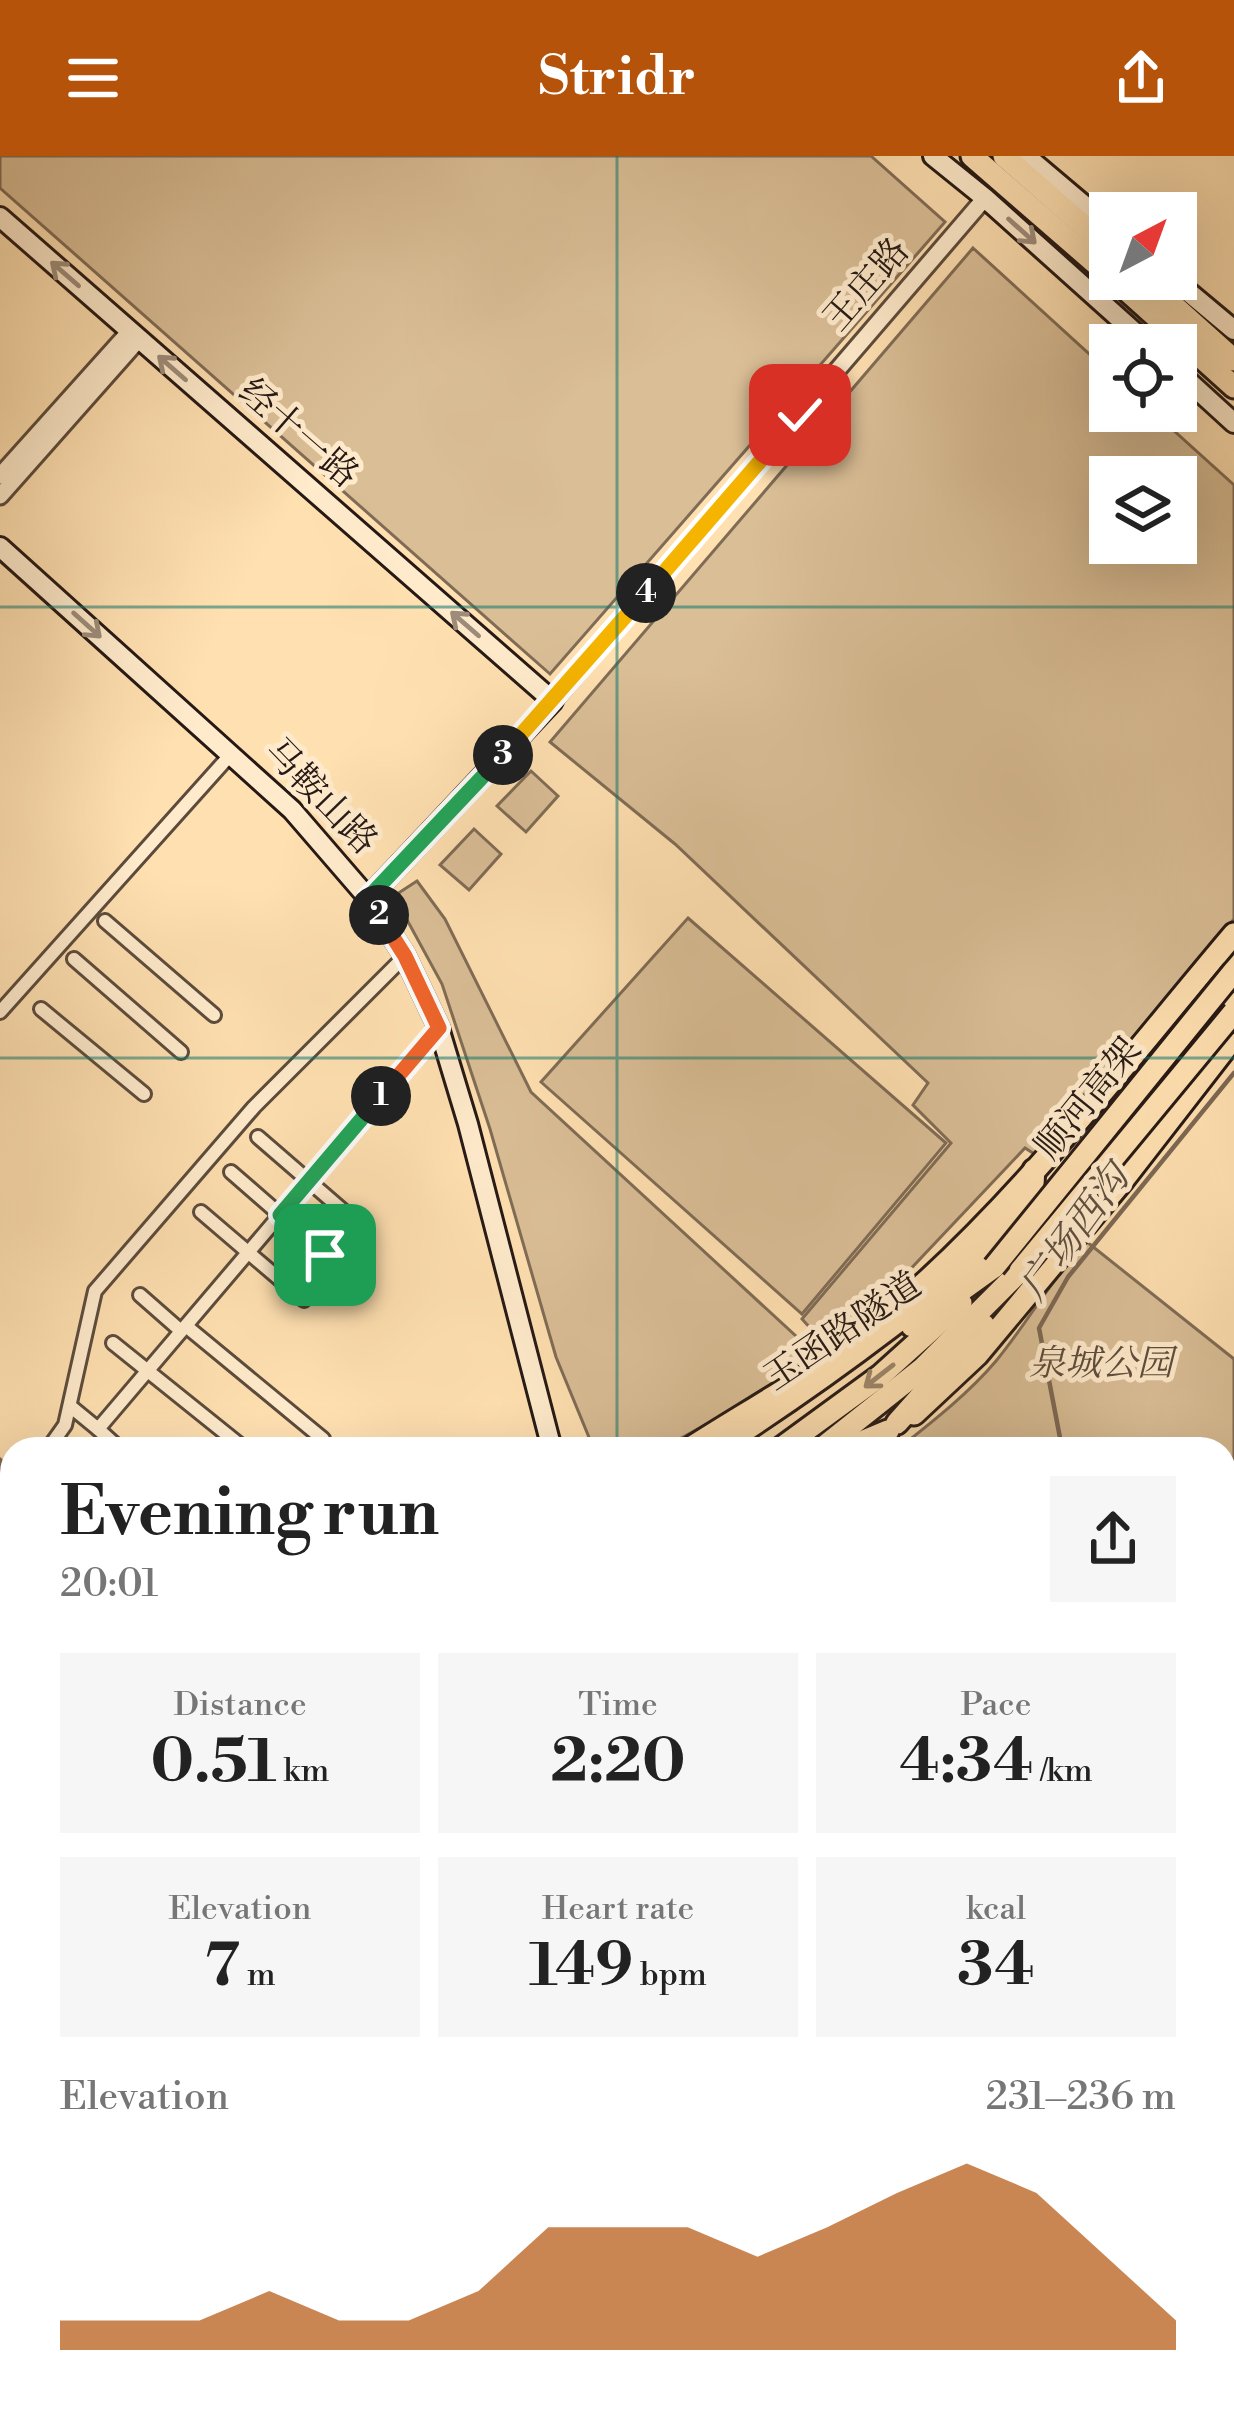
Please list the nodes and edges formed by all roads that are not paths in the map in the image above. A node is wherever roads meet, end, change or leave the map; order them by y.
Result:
1 (933, 156) edge
2 (972, 156) edge
3 (1004, 156) edge
4 (1026, 156) edge
5 (985, 198) junction
6 (1089, 208) edge
7 (0, 217) edge
8 (1089, 231) edge
9 (1089, 257) edge
10 (1138, 300) edge
11 (1175, 300) edge
12 (1185, 300) edge
13 (1126, 324) edge
14 (1234, 330) edge
15 (134, 335) junction
16 (1234, 359) edge
17 (1234, 387) edge
18 (1197, 389) edge
19 (1234, 423) edge
20 (0, 476) edge
21 (0, 496) edge
22 (0, 547) edge
23 (553, 701) junction
24 (232, 753) junction
25 (368, 898) junction
26 (105, 921) dead end
27 (1234, 934) edge
28 (405, 956) junction
29 (74, 959) dead end
30 (1234, 971) edge
31 (41, 1009) dead end
32 (0, 1012) edge
33 (1234, 1012) edge
34 (214, 1015) dead end
35 (439, 1028) junction
36 (1234, 1037) edge
37 (181, 1052) dead end
38 (1111, 1079) junction
39 (144, 1094) dead end
40 (1168, 1122) junction
41 (258, 1137) dead end
42 (1034, 1170) junction
43 (231, 1172) dead end
44 (310, 1180) junction
45 (201, 1212) dead end
46 (280, 1215) junction
47 (355, 1221) dead end
48 (248, 1252) junction
49 (325, 1255) dead end
50 (994, 1267) junction
51 (1020, 1270) junction
52 (140, 1295) dead end
53 (304, 1300) dead end
54 (183, 1329) junction
55 (112, 1342) dead end
56 (148, 1371) junction
57 (70, 1406) junction
58 (893, 1427) junction
59 (98, 1429) junction
60 (56, 1437) edge
61 (107, 1437) edge
62 (230, 1437) edge
63 (320, 1437) edge
64 (549, 1437) edge
65 (707, 1437) edge
66 (734, 1437) edge
67 (747, 1437) edge
68 (796, 1437) edge
69 (836, 1437) edge
70 (871, 1437) edge
71 (880, 1437) edge

1 - 5 main road
2 - 9 main road
3 - 8 main road
4 - 6 main road
5 -> 13 main road
5 - 23 street, 王庄路
15 -> 7 main road, 经十一路
10 - 17 main road
11 - 16 main road
12 - 14 main road
15 - 20 street
15 - 21 street
23 -> 15 main road, 经十一路
18 - 19 main road
22 -> 24 main road, 马鞍山路
23 - 25 main road, 王庄路
24 - 25 main road, 马鞍山路
24 - 32 street
25 - 28 main road, 马鞍山路
26 - 34 street
27 - 38 main road
28 - 35 main road, 马鞍山路
28 - 57 street
29 - 37 street
30 - 50 main road, 顺河高架, bridge
31 - 39 street
33 - 51 main road, 顺河高架, bridge
35 - 44 street
35 - 64 main road, 马鞍山路
36 - 40 main road
38 - 40 main road
38 - 42 main road
40 - 58 main road
41 - 44 street
42 - 65 main road
42 - 66 main road
43 - 46 street
44 - 46 street
44 - 47 street
45 - 48 street
46 - 48 street
46 - 49 street
48 - 53 street
48 - 54 street
50 - 67 main road, 玉函路隧道
50 -> 68 main road
51 - 58 main road
51 - 69 main road, 玉函路隧道
52 - 54 street
54 - 56 street
54 - 63 street
55 - 56 street
56 - 59 street
56 - 62 street
57 - 59 street
57 - 60 street
58 - 70 main road
58 - 71 main road
59 - 61 street

